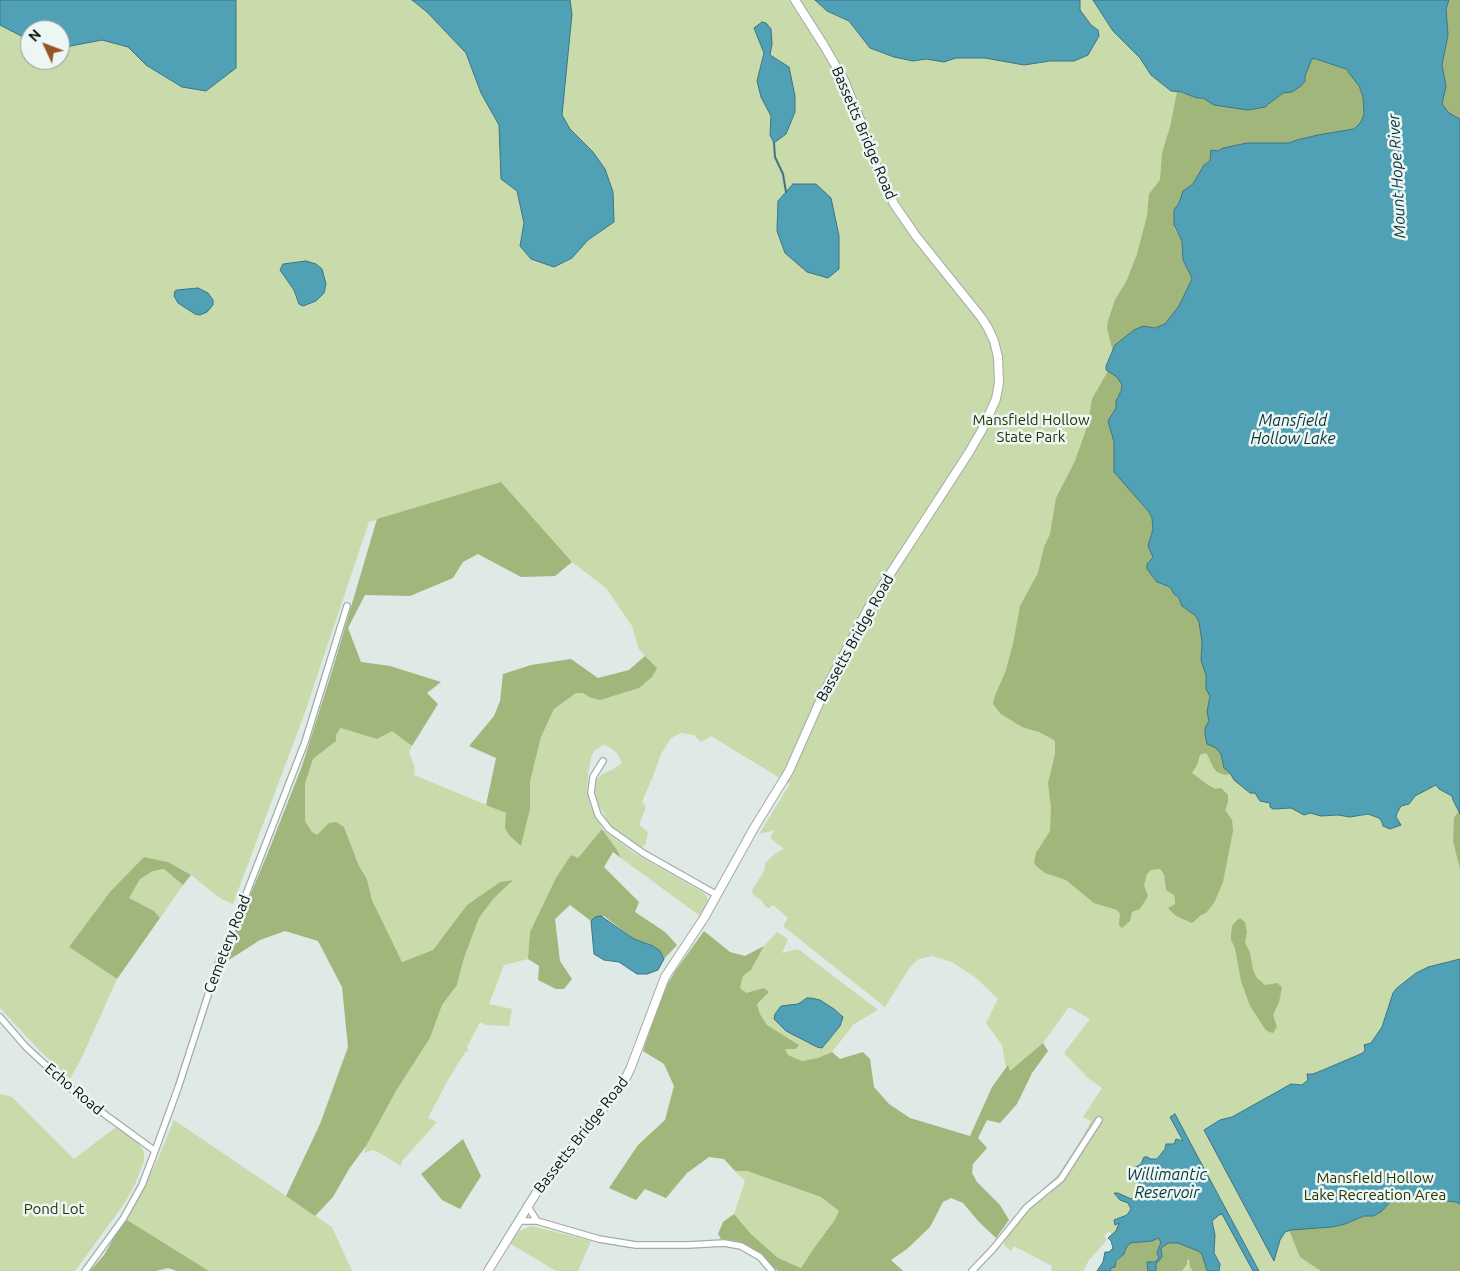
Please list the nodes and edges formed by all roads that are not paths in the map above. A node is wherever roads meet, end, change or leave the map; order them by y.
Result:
1 (795, 0) edge
2 (346, 606) dead end
3 (602, 761) dead end
4 (717, 895) junction
5 (0, 1017) edge
6 (1099, 1120) dead end
7 (155, 1151) junction
8 (528, 1205) junction
9 (518, 1221) junction
10 (537, 1221) junction
11 (86, 1271) edge
12 (488, 1271) edge
13 (772, 1271) edge
14 (972, 1271) edge

1 - 4 street, Bassetts Bridge Road
2 - 7 street, Cemetery Road
3 - 4 street
4 - 8 street, Bassetts Bridge Road
5 - 7 street, Echo Road
6 - 14 street
7 - 11 street, Cemetery Road
8 - 9 street, Bassetts Bridge Road
8 - 10 street
9 - 10 street
9 - 12 street, Bassetts Bridge Road
10 - 13 street

